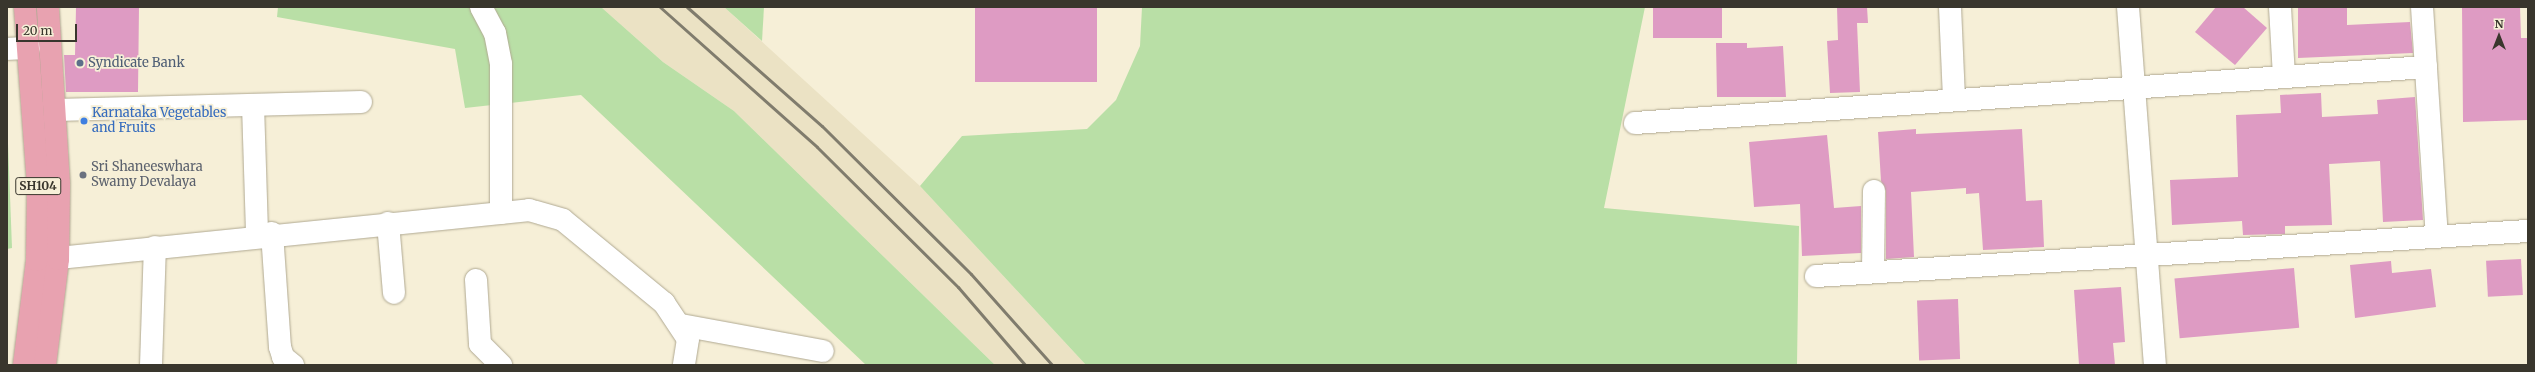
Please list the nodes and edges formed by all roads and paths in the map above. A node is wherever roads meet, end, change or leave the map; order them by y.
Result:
1 (25, 7) edge
2 (48, 7) edge
3 (481, 7) edge
4 (1950, 7) edge
5 (2128, 7) edge
6 (2280, 7) edge
7 (2422, 7) edge
8 (29, 48) junction
9 (7, 49) edge
10 (2426, 67) junction
11 (2284, 76) junction
12 (2134, 86) junction
13 (1954, 99) junction
14 (361, 102) dead end
15 (253, 105) junction
16 (57, 110) junction
17 (1635, 123) dead end
18 (1874, 190) dead end
19 (501, 213) junction
20 (388, 223) junction
21 (2528, 231) edge
22 (264, 234) junction
23 (2437, 236) junction
24 (155, 247) junction
25 (2148, 254) junction
26 (47, 259) junction
27 (1873, 272) junction
28 (1816, 276) dead end
29 (476, 280) dead end
30 (394, 293) dead end
31 (681, 325) junction
32 (823, 351) dead end
33 (24, 365) edge
34 (45, 365) edge
35 (151, 365) edge
36 (293, 365) edge
37 (501, 365) edge
38 (684, 365) edge
39 (2155, 365) edge

1 - 8 main road, SH104
2 - 16 main road, SH104
3 - 19 street
4 - 13 street
5 - 12 street
6 - 11 street
7 - 10 street
8 - 9 street
8 - 26 main road, SH104
10 - 11 street
10 - 23 street
11 - 12 street
12 - 13 street
12 - 25 street
13 - 17 street
14 - 15 street
15 - 16 street
15 - 22 street
16 - 26 main road, SH104
18 - 27 street
19 - 20 street
19 - 31 street
20 - 22 street
20 - 30 street
21 - 23 street
22 - 24 street
22 - 36 street
23 - 25 street
24 - 26 street
24 - 35 street
25 - 27 street
25 - 39 street
26 - 33 main road, SH104
26 - 34 main road, SH104
27 - 28 street
29 - 37 street
31 - 32 street
31 - 38 street

